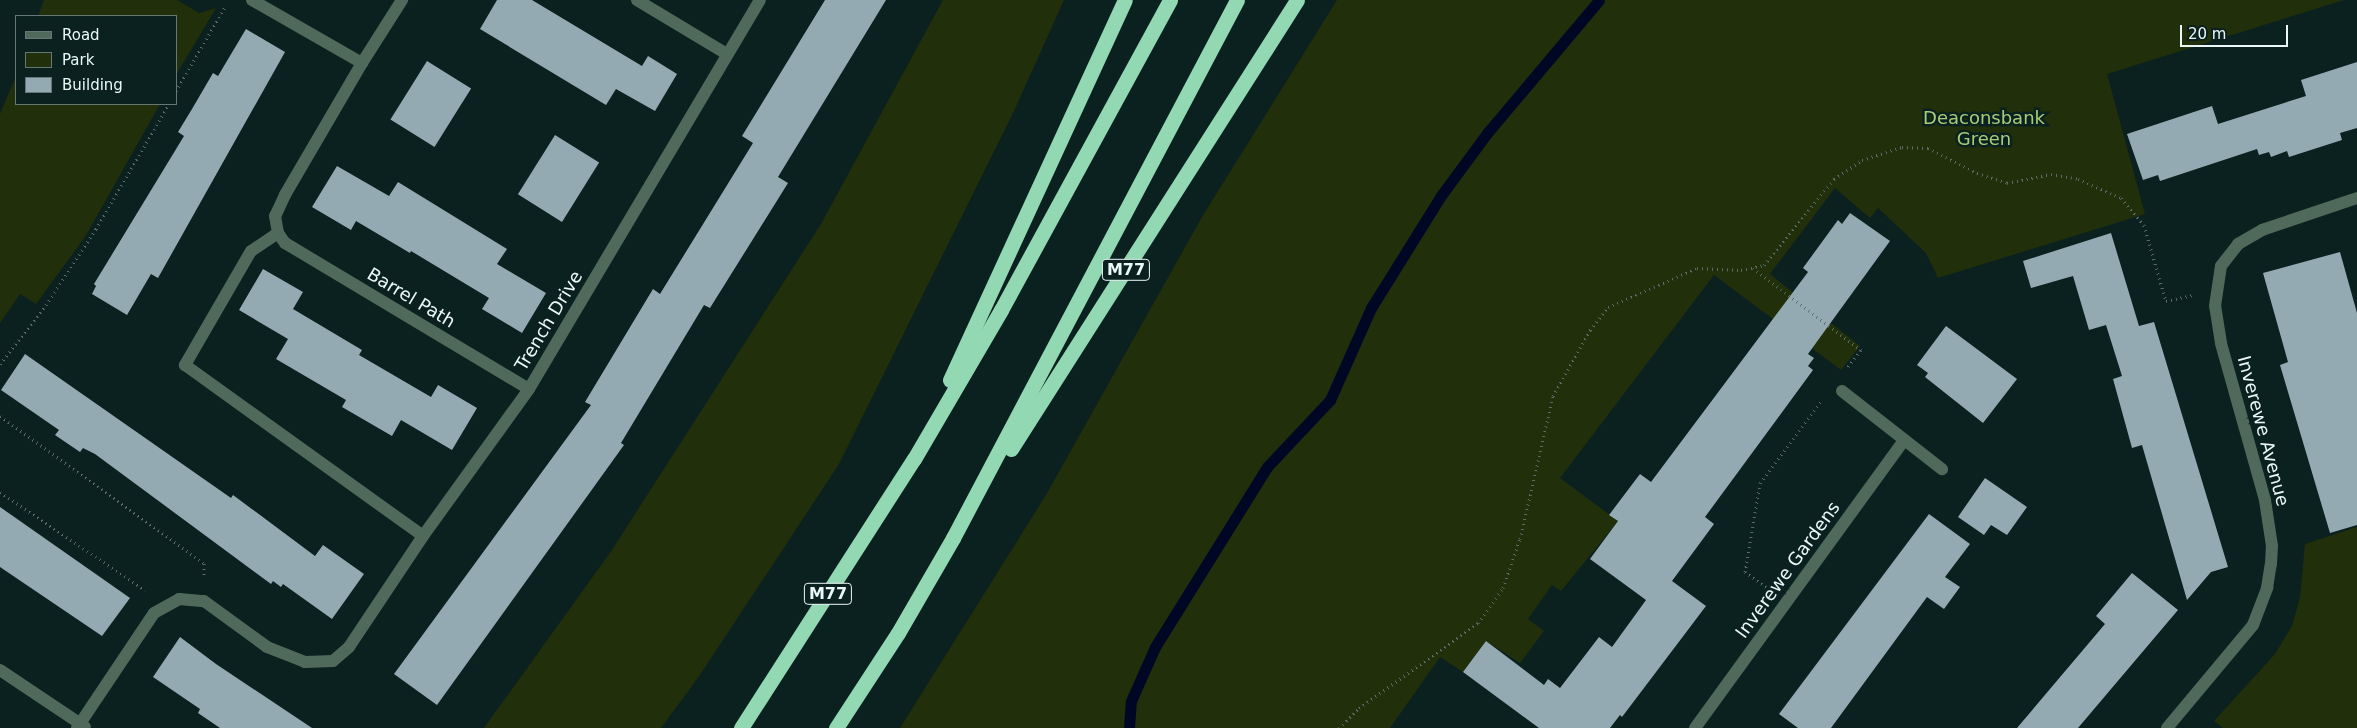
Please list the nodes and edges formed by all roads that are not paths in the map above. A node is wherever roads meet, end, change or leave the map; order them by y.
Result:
1 (252, 0) edge
2 (402, 0) edge
3 (637, 0) edge
4 (760, 0) edge
5 (1125, 0) edge
6 (1170, 0) edge
7 (1237, 0) edge
8 (1297, 0) edge
9 (727, 54) junction
10 (362, 63) junction
11 (2357, 198) edge
12 (278, 233) junction
13 (529, 389) junction
14 (1842, 391) dead end
15 (1904, 440) junction
16 (914, 459) junction
17 (1942, 469) dead end
18 (422, 536) junction
19 (954, 538) junction
20 (0, 670) edge
21 (81, 726) edge
22 (1702, 726) edge
23 (741, 728) edge
24 (836, 728) edge
25 (2168, 728) edge

1 - 10 street
2 - 10 street
3 - 9 street
4 - 9 street, Trench Drive
5 - 16 highway, M77
6 - 16 highway, M77
7 - 19 highway, M77
8 - 19 highway, M77
9 - 13 street, Trench Drive
10 - 12 street
11 - 25 street, Inverewe Avenue
12 - 13 street, Barrel Path
12 - 18 street
13 - 18 street, Trench Drive
14 - 15 street
15 - 17 street
15 - 22 street, Inverewe Gardens
16 - 23 highway, M77
18 - 21 street, Trench Drive
19 - 24 highway, M77
20 - 21 street

